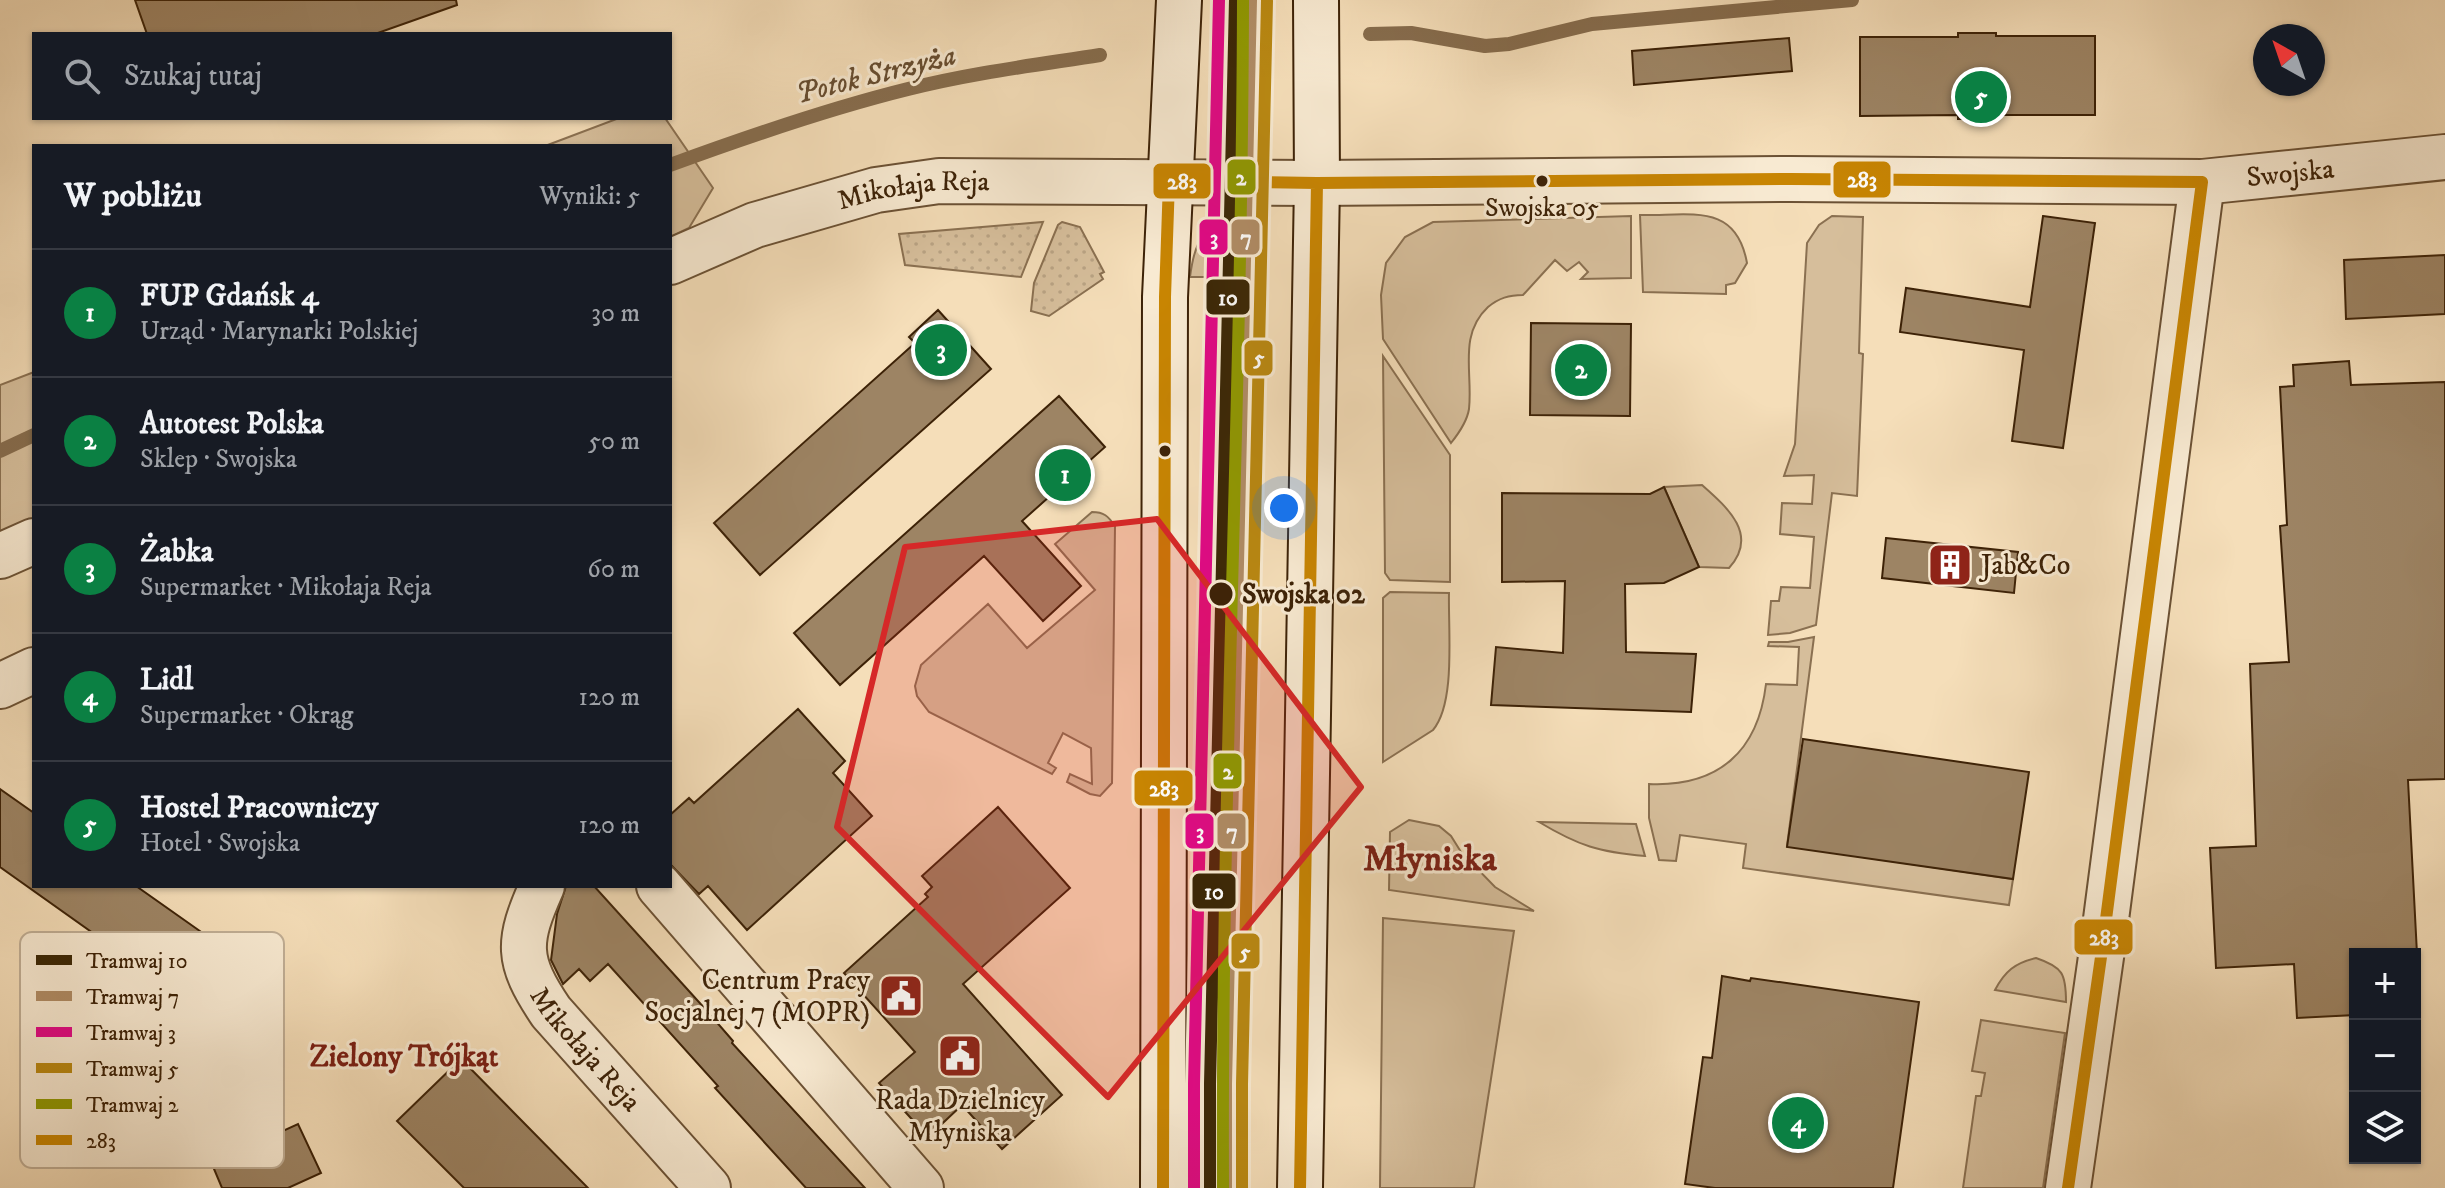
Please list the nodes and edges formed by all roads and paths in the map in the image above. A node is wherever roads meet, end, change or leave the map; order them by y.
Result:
1 (1179, 0) edge
2 (1316, 0) edge
3 (2445, 157) edge
4 (1169, 181) junction
5 (2202, 182) junction
6 (1317, 183) junction
7 (672, 261) edge
8 (32, 542) edge
9 (0, 556) edge
10 (32, 671) edge
11 (0, 686) edge
12 (541, 888) edge
13 (661, 888) edge
14 (918, 1186) edge
15 (708, 1188) edge
16 (1163, 1188) edge
17 (1300, 1188) edge
18 (2068, 1188) edge

1 - 4 street
2 - 6 street
3 - 5 street, Swojska
4 - 6 street, Mikołaja Reja
4 - 7 street, Mikołaja Reja
4 - 16 street
5 - 6 street, Swojska
5 - 18 street
6 - 17 street
8 - 9 street
10 - 11 street
12 - 15 street, Mikołaja Reja
13 - 14 street

